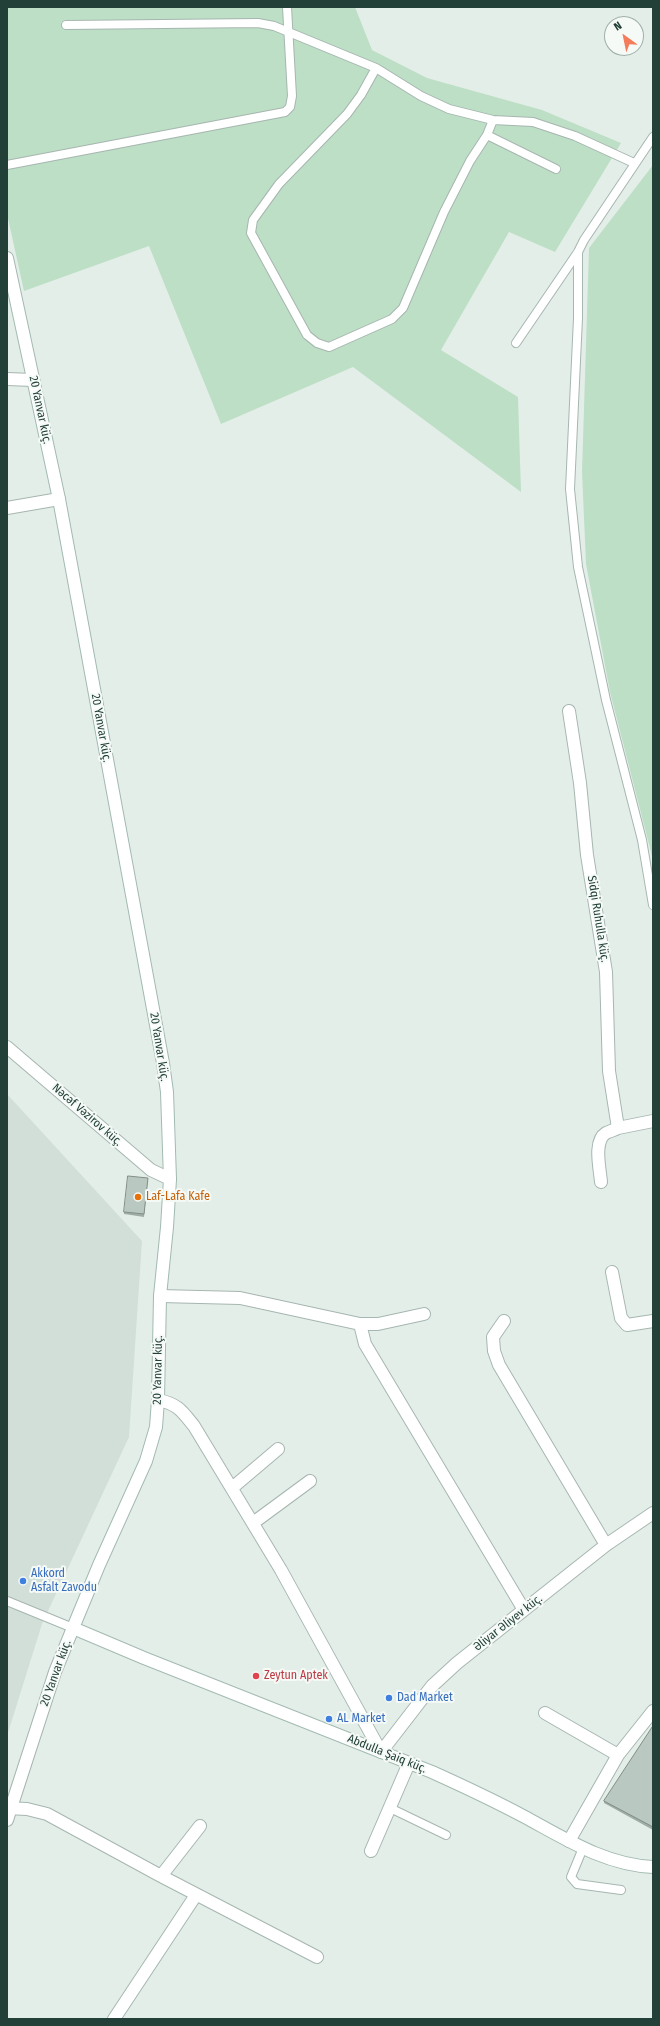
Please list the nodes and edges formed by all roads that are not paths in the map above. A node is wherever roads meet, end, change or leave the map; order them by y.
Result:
1 (287, 7) edge
2 (66, 25) dead end
3 (287, 31) junction
4 (376, 68) junction
5 (493, 120) junction
6 (487, 135) junction
7 (653, 137) edge
8 (634, 163) junction
9 (7, 165) edge
10 (556, 169) dead end
11 (578, 252) junction
12 (7, 258) edge
13 (516, 343) dead end
14 (7, 379) edge
15 (33, 380) junction
16 (59, 499) junction
17 (7, 508) edge
18 (569, 711) dead end
19 (653, 905) edge
20 (7, 1047) edge
21 (653, 1121) edge
22 (618, 1128) junction
23 (170, 1179) junction
24 (601, 1182) dead end
25 (612, 1272) dead end
26 (160, 1296) junction
27 (424, 1314) dead end
28 (504, 1321) dead end
29 (653, 1321) edge
30 (360, 1324) junction
31 (158, 1400) junction
32 (278, 1450) dead end
33 (310, 1480) dead end
34 (232, 1488) junction
35 (653, 1513) edge
36 (253, 1523) junction
37 (606, 1545) junction
38 (7, 1601) edge
39 (524, 1610) junction
40 (73, 1628) junction
41 (653, 1711) edge
42 (545, 1713) dead end
43 (381, 1752) junction
44 (618, 1755) junction
45 (409, 1763) junction
46 (9, 1808) edge
47 (390, 1808) junction
48 (7, 1820) edge
49 (200, 1826) dead end
50 (446, 1835) dead end
51 (569, 1841) junction
52 (583, 1848) junction
53 (371, 1851) dead end
54 (653, 1867) edge
55 (160, 1876) junction
56 (621, 1890) dead end
57 (196, 1895) junction
58 (317, 1957) dead end
59 (114, 2019) edge

1 - 3 lane
2 - 3 lane
3 - 4 lane
3 - 9 lane
4 - 5 lane
4 - 6 lane
5 - 6 lane
5 - 8 lane
6 - 10 lane
7 - 8 lane
8 - 11 lane
11 - 13 lane
11 - 19 lane
12 - 15 street, 20 Yanvar küç.
14 - 15 street
15 - 16 street, 20 Yanvar küç.
16 - 17 street
16 - 23 street, 20 Yanvar küç.
18 - 22 street, Sidqi Ruhulla küç.
20 - 23 street, Nəcəf Vəzirov küç.
21 - 22 street
22 - 24 street
23 - 26 street, 20 Yanvar küç.
25 - 29 street
26 - 30 street
26 - 31 street, 20 Yanvar küç.
27 - 30 street
28 - 37 street
30 - 39 street
31 - 34 street
31 - 40 street, 20 Yanvar küç.
32 - 34 street
33 - 36 street
34 - 36 street
35 - 37 street, Əliyar Əliyev küç.
36 - 43 street
37 - 39 street, Əliyar Əliyev küç.
38 - 40 lane
39 - 43 street, Əliyar Əliyev küç.
40 - 43 street, Abdulla Şaiq küç.
40 - 46 street, 20 Yanvar küç.
41 - 44 street
42 - 44 street
43 - 45 street, Abdulla Şaiq küç.
44 - 51 street
45 - 47 street
45 - 51 street, Abdulla Şaiq küç.
46 - 48 street, 20 Yanvar küç.
46 - 55 street
47 - 50 lane
47 - 53 street
49 - 55 street
51 - 52 street, Abdulla Şaiq küç.
52 - 54 street, Abdulla Şaiq küç.
52 - 56 lane
55 - 57 street
57 - 58 street
57 - 59 street

